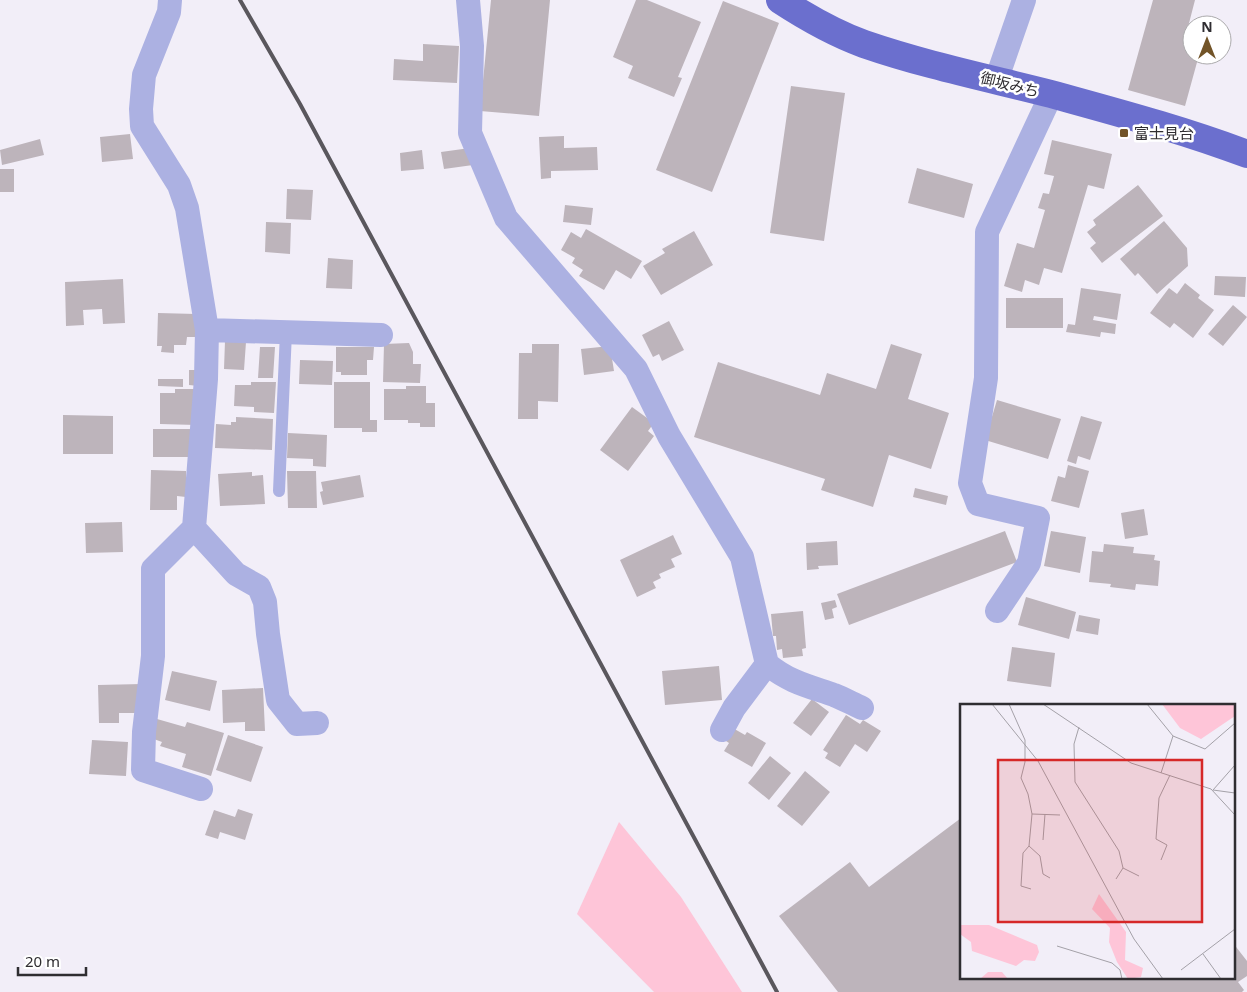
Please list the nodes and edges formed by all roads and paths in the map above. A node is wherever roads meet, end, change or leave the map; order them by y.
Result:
1 (170, 0) edge
2 (468, 0) edge
3 (780, 0) edge
4 (1024, 0) edge
5 (996, 81) junction
6 (1051, 94) junction
7 (1247, 154) edge
8 (208, 330) junction
9 (286, 332) junction
10 (381, 335) dead end
11 (279, 491) dead end
12 (194, 528) junction
13 (997, 611) dead end
14 (767, 664) junction
15 (862, 708) dead end
16 (317, 723) dead end
17 (722, 730) dead end
18 (201, 789) dead end

1 - 8 street
2 - 14 street
3 - 5 highway, 御坂みち
4 - 5 street
5 - 6 highway, 御坂みち
6 - 7 highway, 御坂みち
6 - 13 street
8 - 9 street
8 - 12 street
9 - 10 street
9 - 11 lane
12 - 16 street
12 - 18 street
14 - 15 street
14 - 17 street

